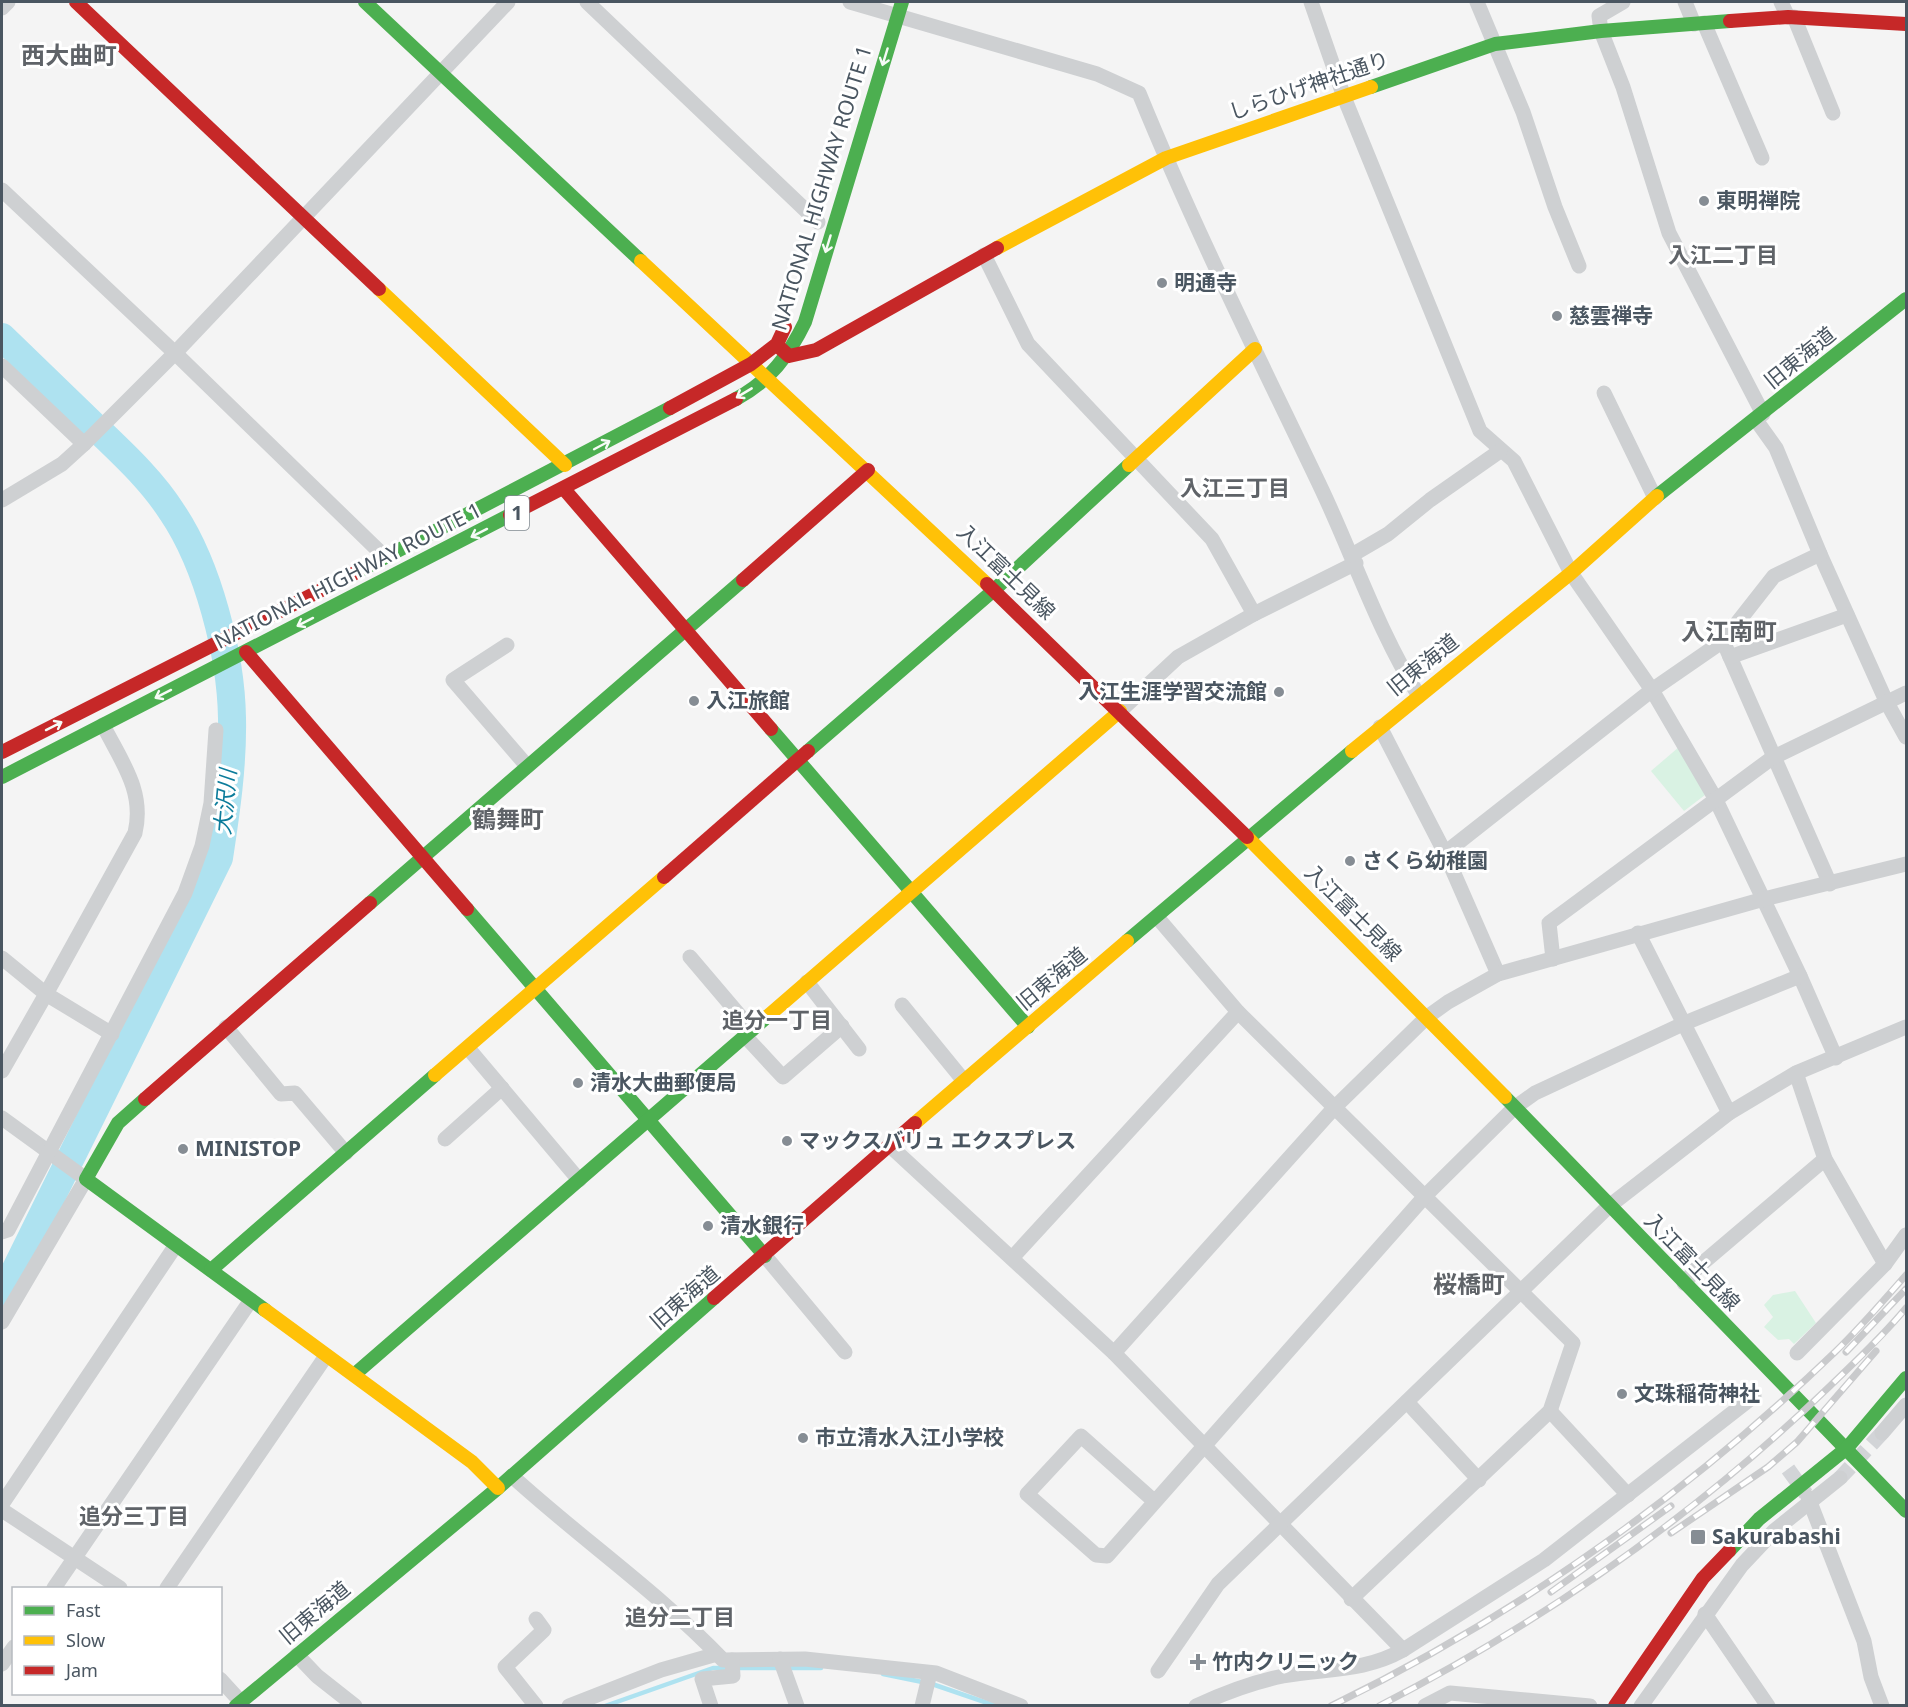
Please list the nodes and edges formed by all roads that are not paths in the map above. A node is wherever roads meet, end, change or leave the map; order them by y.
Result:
1 (8, 2) edge
2 (75, 2) edge
3 (365, 2) edge
4 (508, 2) edge
5 (587, 2) edge
6 (850, 2) edge
7 (1311, 2) edge
8 (1477, 2) edge
9 (1623, 2) edge
10 (1685, 2) edge
11 (1781, 2) edge
12 (2, 8) edge
13 (899, 8) edge
14 (882, 11) edge
15 (1791, 17) junction
16 (1699, 24) junction
17 (1906, 24) edge
18 (1601, 31) junction
19 (1495, 44) junction
20 (440, 72) junction
21 (1344, 97) junction
22 (1833, 113) dead end
23 (1166, 158) junction
24 (1762, 158) dead end
25 (2, 190) edge
26 (301, 217) junction
27 (818, 222) dead end
28 (984, 255) junction
29 (1579, 266) dead end
30 (1906, 299) edge
31 (790, 316) dead end
32 (777, 344) junction
33 (1255, 350) junction
34 (175, 353) junction
35 (789, 356) junction
36 (751, 364) junction
37 (2, 366) edge
38 (767, 379) junction
39 (1604, 393) dead end
40 (1760, 417) junction
41 (84, 444) junction
42 (1500, 451) junction
43 (1137, 458) junction
44 (565, 465) junction
45 (868, 470) junction
46 (564, 489) junction
47 (1655, 498) junction
48 (2, 500) edge
49 (1820, 554) junction
50 (385, 557) junction
51 (1354, 559) junction
52 (1571, 573) junction
53 (994, 590) junction
54 (1254, 614) junction
55 (1847, 615) junction
56 (686, 631) junction
57 (1723, 641) junction
58 (507, 645) dead end
59 (242, 654) junction
60 (1730, 657) junction
61 (1652, 690) junction
62 (1906, 693) edge
63 (1419, 696) junction
64 (1886, 701) junction
65 (1120, 711) junction
66 (103, 725) junction
67 (1380, 727) junction
68 (216, 730) dead end
69 (1906, 737) edge
70 (2, 752) edge
71 (1772, 758) junction
72 (799, 761) junction
73 (527, 766) junction
74 (2, 777) edge
75 (1715, 798) junction
76 (1248, 837) junction
77 (1445, 853) junction
78 (421, 857) junction
79 (1906, 864) edge
80 (1830, 885) junction
81 (912, 890) junction
82 (1764, 899) junction
83 (1158, 917) junction
84 (1638, 933) junction
85 (690, 957) dead end
86 (2, 958) edge
87 (1553, 959) junction
88 (1498, 974) junction
89 (1800, 975) junction
90 (807, 982) junction
91 (536, 989) junction
92 (46, 994) junction
93 (902, 1005) dead end
94 (1238, 1012) junction
95 (1427, 1017) junction
96 (1685, 1023) junction
97 (842, 1026) junction
98 (226, 1027) junction
99 (1029, 1027) junction
100 (1906, 1027) edge
101 (748, 1033) junction
102 (112, 1034) junction
103 (468, 1048) junction
104 (859, 1048) dead end
105 (1836, 1058) junction
106 (2, 1071) edge
107 (1796, 1073) junction
108 (964, 1081) junction
109 (502, 1088) junction
110 (1334, 1108) junction
111 (1514, 1108) junction
112 (1729, 1113) junction
113 (2, 1118) edge
114 (650, 1119) junction
115 (445, 1139) dead end
116 (889, 1145) junction
117 (346, 1153) junction
118 (50, 1154) junction
119 (1825, 1159) junction
120 (86, 1179) junction
121 (579, 1180) junction
122 (1426, 1195) junction
123 (1608, 1207) junction
124 (2, 1232) edge
125 (1906, 1235) edge
126 (176, 1245) junction
127 (765, 1256) junction
128 (1012, 1258) junction
129 (1885, 1264) junction
130 (211, 1270) junction
131 (1684, 1283) junction
132 (1523, 1291) junction
133 (251, 1300) junction
134 (2, 1322) edge
135 (845, 1352) dead end
136 (1114, 1353) junction
137 (1797, 1353) dead end
138 (326, 1356) junction
139 (355, 1374) junction
140 (1906, 1378) edge
141 (1754, 1396) dead end
142 (1407, 1402) junction
143 (1906, 1405) edge
144 (1550, 1411) junction
145 (1881, 1433) tunnel mouth
146 (1203, 1445) junction
147 (1847, 1448) junction
148 (512, 1476) junction
149 (1840, 1478) tunnel mouth
150 (1479, 1480) junction
151 (498, 1488) junction
152 (1628, 1495) junction
153 (1809, 1499) junction
154 (1154, 1501) junction
155 (2, 1504) edge
156 (2, 1510) edge
157 (1906, 1511) edge
158 (1280, 1523) junction
159 (74, 1560) junction
160 (55, 1587) edge
161 (118, 1587) edge
162 (169, 1587) edge
163 (1351, 1599) junction
164 (1705, 1614) junction
165 (536, 1619) dead end
166 (12, 1650) edge
167 (1403, 1650) junction
168 (717, 1654) junction
169 (297, 1655) junction
170 (780, 1659) junction
171 (732, 1660) junction
172 (2, 1664) edge
173 (1158, 1671) dead end
174 (930, 1673) junction
175 (222, 1682) edge
176 (239, 1704) edge
177 (1015, 1704) edge
178 (1617, 1705) edge
179 (355, 1706) edge
180 (536, 1706) edge
181 (569, 1706) edge
182 (711, 1706) edge
183 (797, 1706) edge
184 (922, 1706) edge
185 (1196, 1706) edge
186 (1425, 1706) edge
187 (1590, 1706) edge
188 (1641, 1706) edge
189 (1768, 1706) edge
190 (1882, 1706) edge

1 - 12 street
2 - 26 main road
3 - 20 main road, 入江富士見線
4 - 20 street
5 - 27 street
6 - 14 street
7 - 21 street
8 - 19 street
9 - 18 street
10 - 16 street
11 - 15 street
13 - 14 street
13 - 23 street
13 -> 35 main road, NATIONAL HIGHWAY ROUTE 1 / 1
15 - 16 main road, しらひげ神社通り
15 - 17 main road, しらひげ神社通り
15 - 22 street
16 - 18 main road, しらひげ神社通り
16 - 24 street
18 - 19 main road, しらひげ神社通り
18 - 40 street
19 - 21 main road, しらひげ神社通り
19 - 29 street
20 - 26 street
20 - 36 main road, 入江富士見線
21 - 23 main road, しらひげ神社通り
21 - 42 street
23 - 28 main road, しらひげ神社通り
23 - 33 street
25 - 34 street
26 - 34 street
26 - 44 main road
28 - 35 main road, しらひげ神社通り
28 - 43 street
30 - 40 main road, 旧東海道
31 - 32 main road, NATIONAL HIGHWAY ROUTE 1 / 1
32 - 35 main road
32 - 36 main road, NATIONAL HIGHWAY ROUTE 1 / 1
33 - 43 main road
33 - 51 street
34 - 41 street
34 - 50 street
35 - 38 main road, NATIONAL HIGHWAY ROUTE 1 / 1
36 - 38 main road, 入江富士見線
44 -> 36 main road, NATIONAL HIGHWAY ROUTE 1 / 1
37 - 41 street
38 - 45 main road, 入江富士見線
38 -> 46 main road, NATIONAL HIGHWAY ROUTE 1 / 1
39 - 47 street
40 - 47 main road, 旧東海道
40 - 49 street
41 - 48 street
42 - 51 street
42 - 52 street
43 - 53 main road
43 - 54 street
44 - 50 main road, NATIONAL HIGHWAY ROUTE 1 / 1
45 - 53 main road, 入江富士見線
45 - 56 main road
46 - 56 main road
46 -> 59 main road, NATIONAL HIGHWAY ROUTE 1 / 1
47 - 52 main road, 旧東海道
49 - 55 street
49 - 57 street
70 -> 50 main road, NATIONAL HIGHWAY ROUTE 1 / 1
51 - 54 street
51 - 63 street
52 - 61 street
52 - 63 main road, 旧東海道
53 - 65 main road, 入江富士見線
53 - 72 main road
54 - 65 street
55 - 60 street
55 - 64 street
56 - 72 main road
56 - 73 main road
57 - 60 street
57 - 61 street
58 - 73 street
59 -> 66 main road, NATIONAL HIGHWAY ROUTE 1 / 1
59 - 78 main road
60 - 71 street
61 - 75 street
61 - 77 street
62 - 64 street
63 - 67 main road, 旧東海道
64 - 69 street
64 - 71 street
65 - 76 main road, 入江富士見線
65 - 81 main road
66 - 74 main road, NATIONAL HIGHWAY ROUTE 1 / 1
66 - 92 street
67 - 76 main road, 旧東海道
67 - 77 street
68 - 102 street
71 - 75 street
71 - 80 street
72 - 81 main road
72 - 91 main road
73 - 78 main road
75 - 82 street
75 - 87 street
76 - 83 main road, 旧東海道
76 - 95 main road, 入江富士見線
77 - 88 street
78 - 91 main road
78 - 98 main road
79 - 80 street
80 - 82 street
81 - 90 main road
81 - 99 main road
82 - 84 street
82 - 89 street
83 - 94 street
83 - 99 main road, 旧東海道
84 - 87 street
84 - 96 street
85 - 101 street
86 - 92 street
87 - 88 street
88 - 95 street
89 - 96 street
89 - 105 street
90 - 97 street
90 - 101 main road
91 - 103 main road
91 - 114 main road
92 - 102 street
92 - 106 street
93 - 108 street
94 - 110 street
94 - 128 street
95 - 110 street
95 - 111 main road, 入江富士見線
96 - 111 street
96 - 112 street
97 - 101 street
97 - 104 street
98 - 117 street
98 - 120 main road
99 - 108 main road, 旧東海道
100 - 105 street
101 - 114 main road
102 - 118 street
103 - 109 street
103 - 117 main road
105 - 107 street
107 - 112 street
107 - 119 street
108 - 116 main road, 旧東海道
109 - 115 street
109 - 121 street
110 - 122 street
110 - 136 street
111 - 122 street
111 - 123 main road, 入江富士見線
112 - 123 street
113 - 118 street
114 - 121 main road
114 - 127 main road
116 - 127 main road, 旧東海道
116 - 128 street
117 - 130 main road
118 - 120 street
118 - 124 street
119 - 129 street
119 - 131 street
120 - 126 main road
120 - 134 street
121 - 139 main road
122 - 132 street
122 - 146 street
123 - 131 main road, 入江富士見線
123 - 132 street
125 - 129 street
126 - 130 main road
126 - 155 street
127 - 135 street
127 - 148 main road, 旧東海道
128 - 136 street
129 - 137 street
130 - 133 main road
131 - 147 main road, 入江富士見線
132 - 142 street
132 - 144 street
133 - 138 main road
133 - 159 street
136 - 146 street
138 - 139 main road
138 - 162 street
139 - 151 main road
140 - 147 main road
141 - 152 street
142 - 150 street
142 - 158 street
143 - 145 street
144 - 150 street
144 - 152 street
146 - 154 street
146 - 158 street
147 - 157 main road, 入江富士見線
147 - 178 main road
148 - 151 main road, 旧東海道
148 - 168 street
149 - 153 street
150 - 163 street
151 - 169 main road, 旧東海道
152 - 167 street
153 - 164 street
153 - 190 street
154 - 154 street
156 - 159 street
158 - 163 street
158 - 173 street
159 - 160 street
159 - 161 street
163 - 167 street
164 - 188 street
164 - 189 street
165 - 180 street
166 - 172 street
167 - 185 street
168 - 171 street
168 - 181 street
169 - 176 main road, 旧東海道
169 - 179 street
170 - 171 street
170 - 174 street
170 - 183 street
171 - 182 street
174 - 177 street
174 - 184 street
175 - 176 street
186 - 187 street

